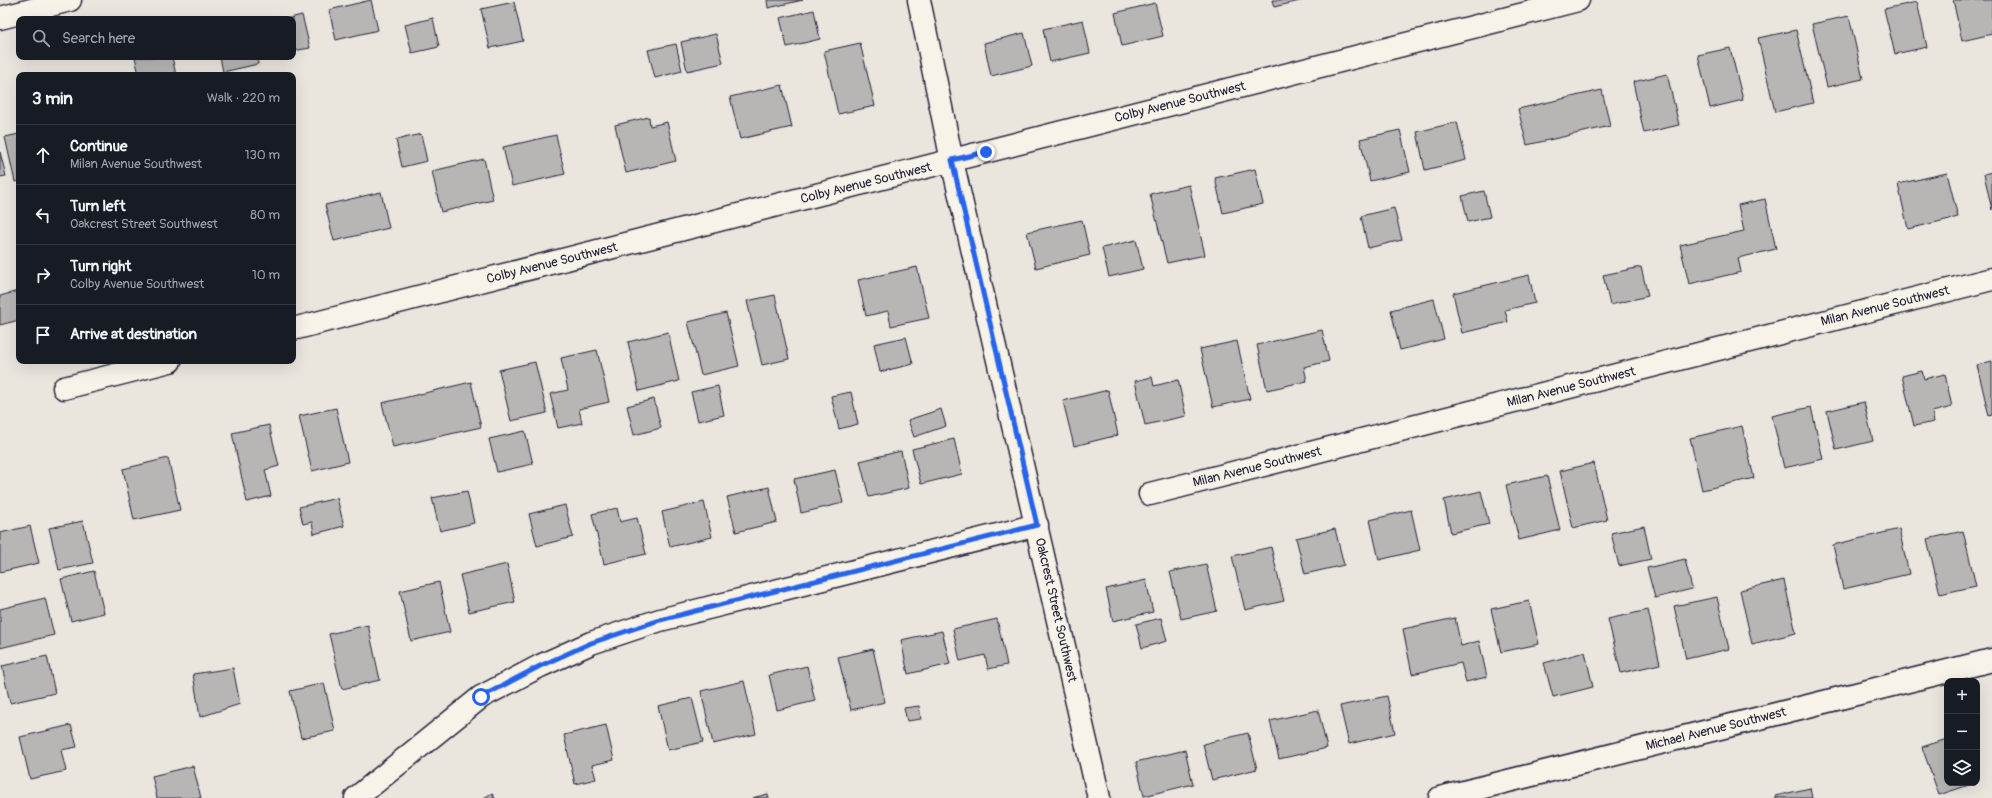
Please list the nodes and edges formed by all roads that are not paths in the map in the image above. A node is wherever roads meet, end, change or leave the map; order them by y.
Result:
1 (70, 0) edge
2 (919, 0) edge
3 (1578, 0) edge
4 (0, 18) edge
5 (952, 160) junction
6 (1992, 279) edge
7 (296, 328) edge
8 (158, 364) edge
9 (64, 388) dead end
10 (1150, 494) dead end
11 (1037, 525) junction
12 (1992, 660) edge
13 (356, 798) edge
14 (1099, 798) edge
15 (1440, 798) edge

1 - 4 street
2 - 5 street, Oakcrest Street Southwest
3 - 5 street, Colby Avenue Southwest
5 - 7 street, Colby Avenue Southwest
5 - 11 street, Oakcrest Street Southwest
6 - 10 street, Milan Avenue Southwest
8 - 9 street
11 - 13 street
11 - 14 street, Oakcrest Street Southwest
12 - 15 street, Michael Avenue Southwest

